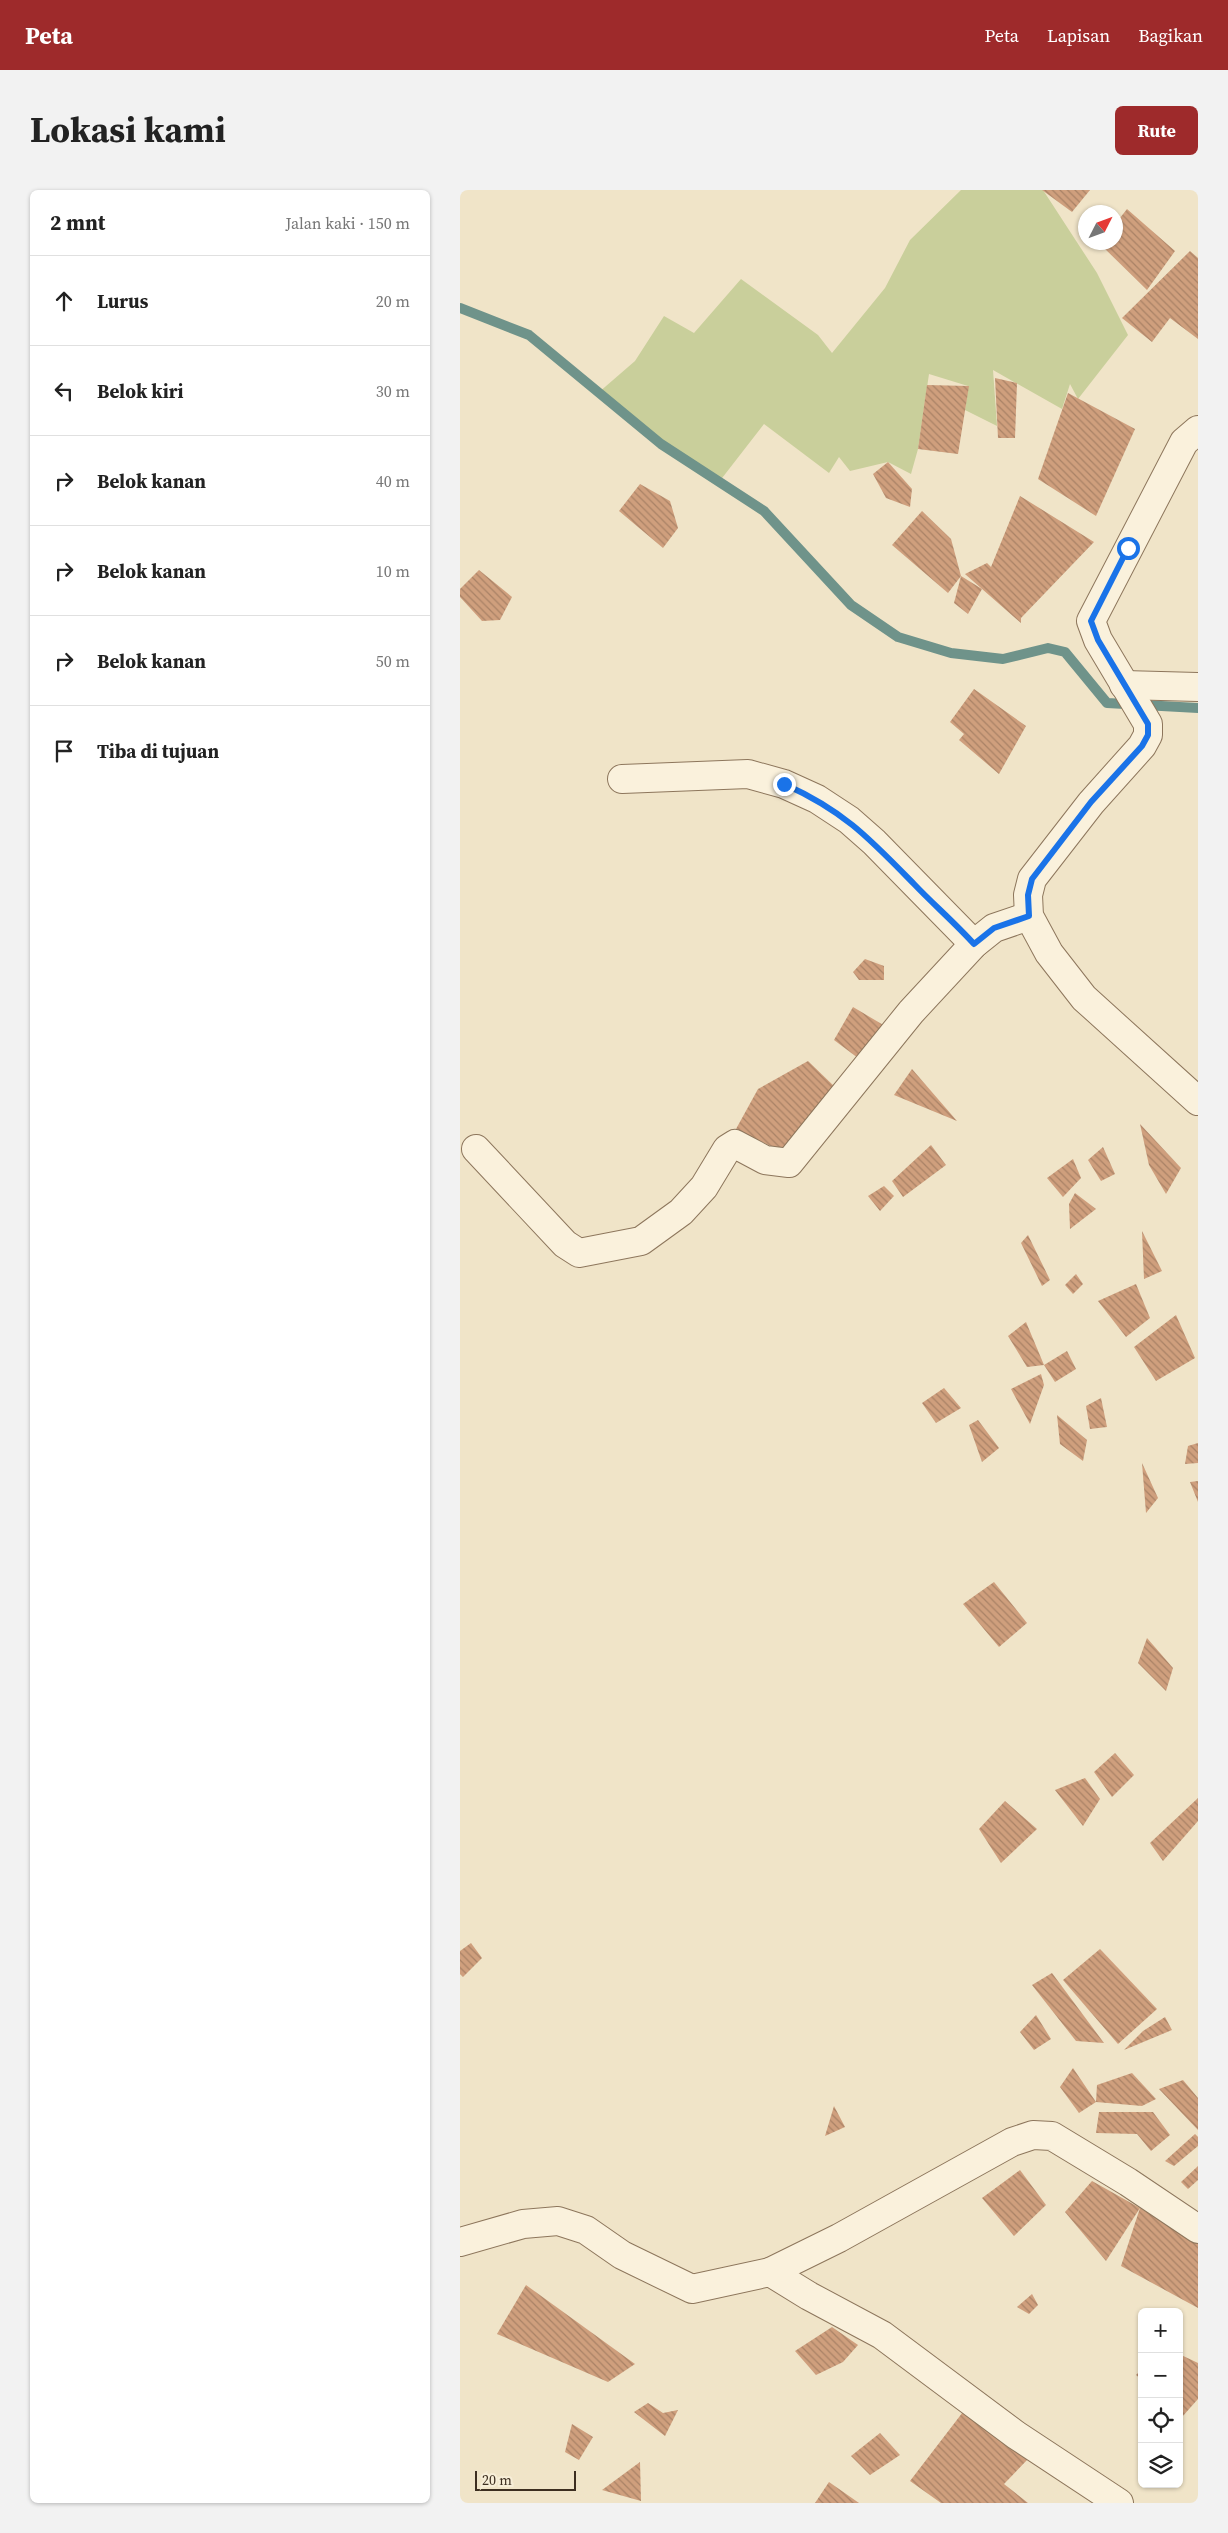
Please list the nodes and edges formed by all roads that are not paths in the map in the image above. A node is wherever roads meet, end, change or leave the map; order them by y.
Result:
1 (1198, 430) edge
2 (1198, 687) edge
3 (1127, 690) junction
4 (622, 779) dead end
5 (1029, 916) junction
6 (974, 944) junction
7 (1198, 1101) edge
8 (476, 1149) dead end
9 (1198, 2229) edge
10 (460, 2242) edge
11 (770, 2272) junction
12 (1119, 2503) edge

1 - 3 street
2 - 3 street
3 - 5 street
4 - 6 street
5 - 6 street
5 - 7 street
6 - 8 street
9 - 11 street
10 - 11 street
11 - 12 street

